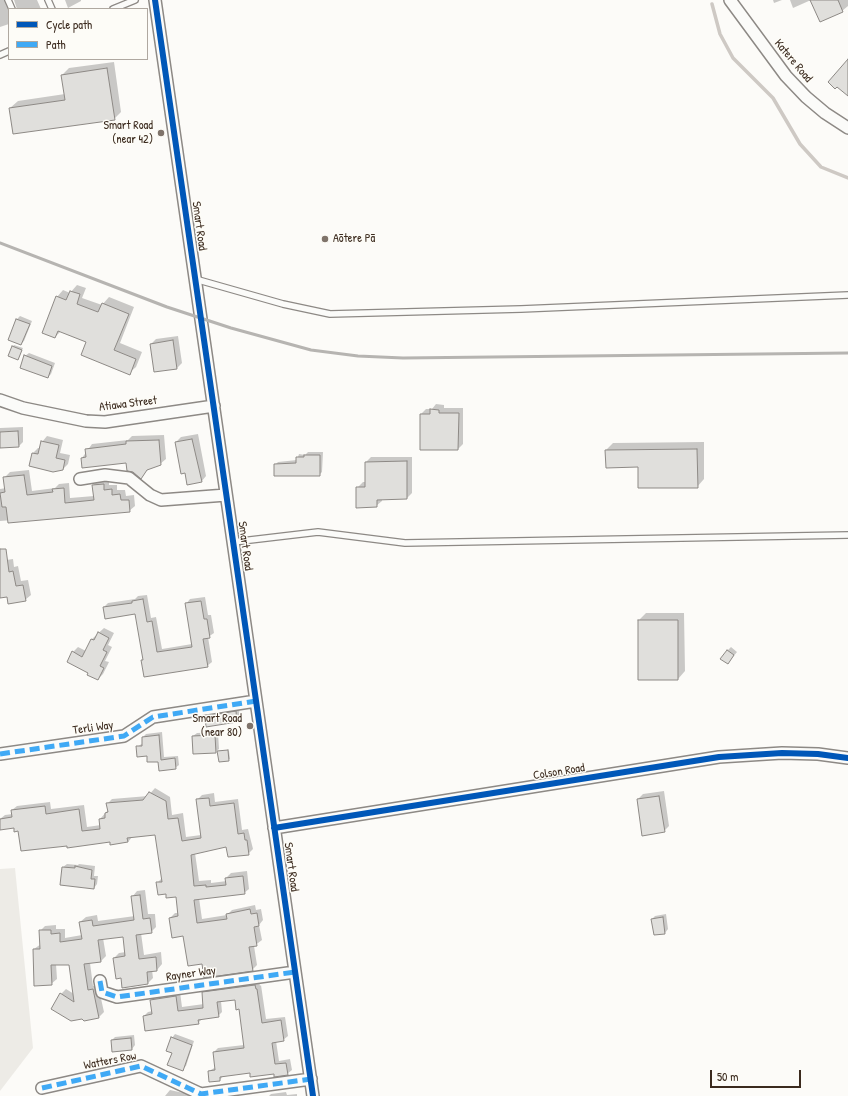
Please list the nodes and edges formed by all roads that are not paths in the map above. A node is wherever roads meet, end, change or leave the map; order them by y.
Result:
1 (135, 0) edge
2 (155, 0) edge
3 (730, 0) edge
4 (115, 8) edge
5 (848, 128) edge
6 (195, 279) junction
7 (848, 295) edge
8 (0, 400) edge
9 (214, 406) junction
10 (80, 479) dead end
11 (226, 495) junction
12 (848, 535) edge
13 (233, 542) junction
14 (256, 701) junction
15 (0, 754) edge
16 (848, 758) edge
17 (274, 828) junction
18 (294, 972) junction
19 (100, 981) dead end
20 (311, 1079) junction
21 (42, 1088) dead end
22 (201, 1095) edge
23 (313, 1096) edge

1 - 4 lane
2 - 6 street, Smart Road
3 - 5 street, Katere Road
6 - 7 lane
6 - 9 street, Smart Road
8 - 9 street, Atiawa Street
9 - 11 street, Smart Road
10 - 11 street
11 - 13 street, Smart Road
12 - 13 lane
13 - 14 street, Smart Road
14 - 15 street, Terli Way
14 - 17 street, Smart Road
16 - 17 street, Colson Road
17 - 18 street, Smart Road
18 - 19 street, Rayner Way
18 - 20 street, Smart Road
20 - 22 street, Watters Row
20 - 23 street, Smart Road
21 - 22 street, Watters Row

